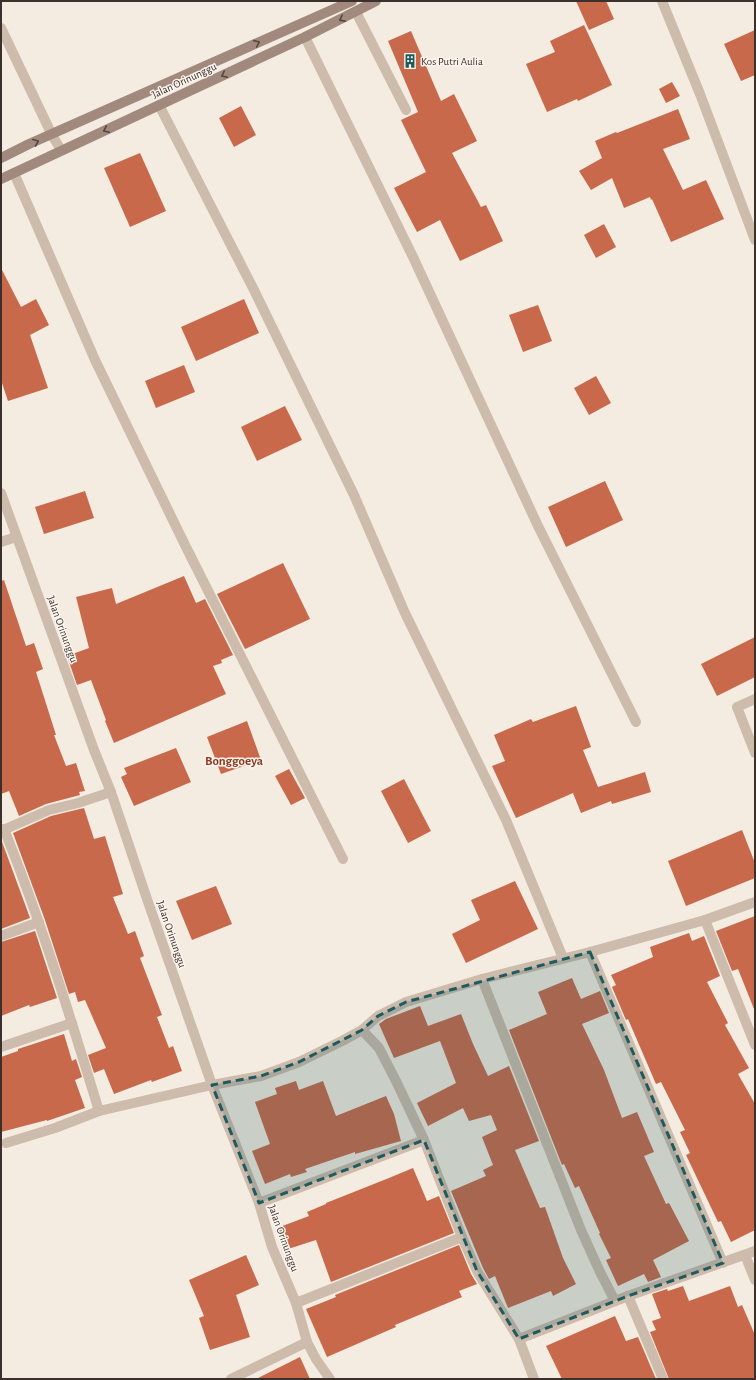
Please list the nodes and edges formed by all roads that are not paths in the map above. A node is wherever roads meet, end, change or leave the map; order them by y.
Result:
1 (352, 1) edge
2 (376, 1) edge
3 (662, 1) edge
4 (356, 12) junction
5 (1, 28) edge
6 (305, 37) junction
7 (159, 105) junction
8 (406, 110) dead end
9 (52, 135) junction
10 (61, 150) junction
11 (1, 158) edge
12 (14, 173) junction
13 (1, 179) edge
14 (755, 240) edge
15 (1, 493) edge
16 (16, 537) junction
17 (1, 542) edge
18 (755, 699) edge
19 (636, 722) dead end
20 (755, 754) edge
21 (111, 792) junction
22 (3, 830) edge
23 (343, 859) dead end
24 (755, 902) edge
25 (705, 920) junction
26 (39, 922) junction
27 (1, 936) edge
28 (590, 952) junction
29 (563, 958) junction
30 (482, 979) junction
31 (72, 1022) junction
32 (362, 1030) junction
33 (755, 1045) edge
34 (1, 1047) edge
35 (212, 1085) junction
36 (99, 1111) junction
37 (424, 1140) junction
38 (6, 1143) dead end
39 (259, 1204) junction
40 (462, 1237) junction
41 (755, 1251) edge
42 (745, 1255) junction
43 (723, 1263) junction
44 (755, 1280) edge
45 (628, 1296) junction
46 (615, 1301) junction
47 (296, 1303) junction
48 (519, 1339) junction
49 (307, 1342) junction
50 (231, 1379) edge
51 (330, 1379) edge
52 (534, 1379) edge
53 (663, 1379) edge

9 -> 1 street, Jalan Orinunggu
2 - 4 street, Jalan Orinunggu
3 - 14 street
4 -> 6 street, Jalan Orinunggu
4 - 8 street
5 - 9 street
6 -> 7 street, Jalan Orinunggu
6 - 19 street
7 -> 10 street, Jalan Orinunggu
7 - 29 street
9 - 10 street
11 -> 9 street, Jalan Orinunggu
10 - 12 street, Jalan Orinunggu
12 - 13 street, Jalan Orinunggu
12 - 23 street
15 - 16 street, Jalan Orinunggu
16 - 17 street
16 - 21 street, Jalan Orinunggu
18 - 20 street
21 - 22 street
21 - 35 street, Jalan Orinunggu
22 - 26 street
24 - 25 street
25 - 28 street
25 - 33 street
26 - 27 street
26 - 31 street
28 - 29 street
28 - 43 street
29 - 30 street
30 - 32 street
30 - 46 street
31 - 34 street
31 - 36 street
32 - 35 street
32 - 37 street
35 - 36 street
35 - 39 street, Jalan Orinunggu
36 - 38 street
37 - 39 street
37 - 40 street
39 - 47 street, Jalan Orinunggu
40 - 47 street
40 - 48 street
41 - 42 street
42 - 43 street
42 - 44 street
43 - 45 street
45 - 46 street
45 - 53 street
46 - 48 street
47 - 49 street, Jalan Orinunggu
48 - 52 street
49 - 50 street
49 - 51 street, Jalan Orinunggu

